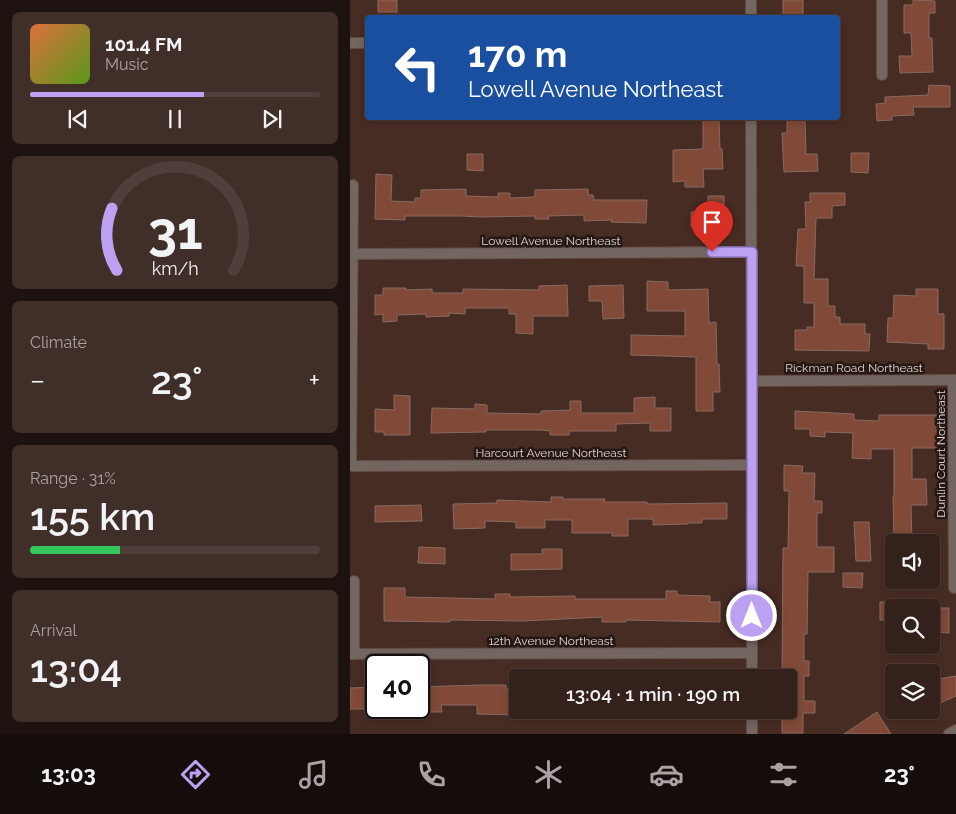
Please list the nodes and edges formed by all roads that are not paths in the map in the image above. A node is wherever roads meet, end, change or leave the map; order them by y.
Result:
1 (751, 0) edge
2 (882, 0) edge
3 (751, 15) edge
4 (350, 43) edge
5 (365, 43) edge
6 (882, 75) dead end
7 (752, 120) edge
8 (353, 185) dead end
9 (752, 252) junction
10 (351, 254) edge
11 (955, 380) edge
12 (752, 381) junction
13 (752, 465) junction
14 (351, 466) edge
15 (354, 581) dead end
16 (954, 588) dead end
17 (752, 653) junction
18 (352, 654) edge
19 (752, 669) edge
20 (752, 719) edge
21 (956, 730) edge
22 (752, 734) edge
23 (948, 734) edge

1 - 3 street
2 - 6 street
4 - 5 street
7 - 9 street
8 - 10 street
9 - 10 street, Lowell Avenue Northeast
9 - 12 street
10 - 14 street
11 - 12 street, Rickman Road Northeast
11 - 16 street, Dunlin Court Northeast
12 - 13 street
13 - 14 street, Harcourt Avenue Northeast
13 - 17 street
15 - 18 street
17 - 18 street, 12th Avenue Northeast
17 - 19 street
20 - 22 street
21 - 23 street

